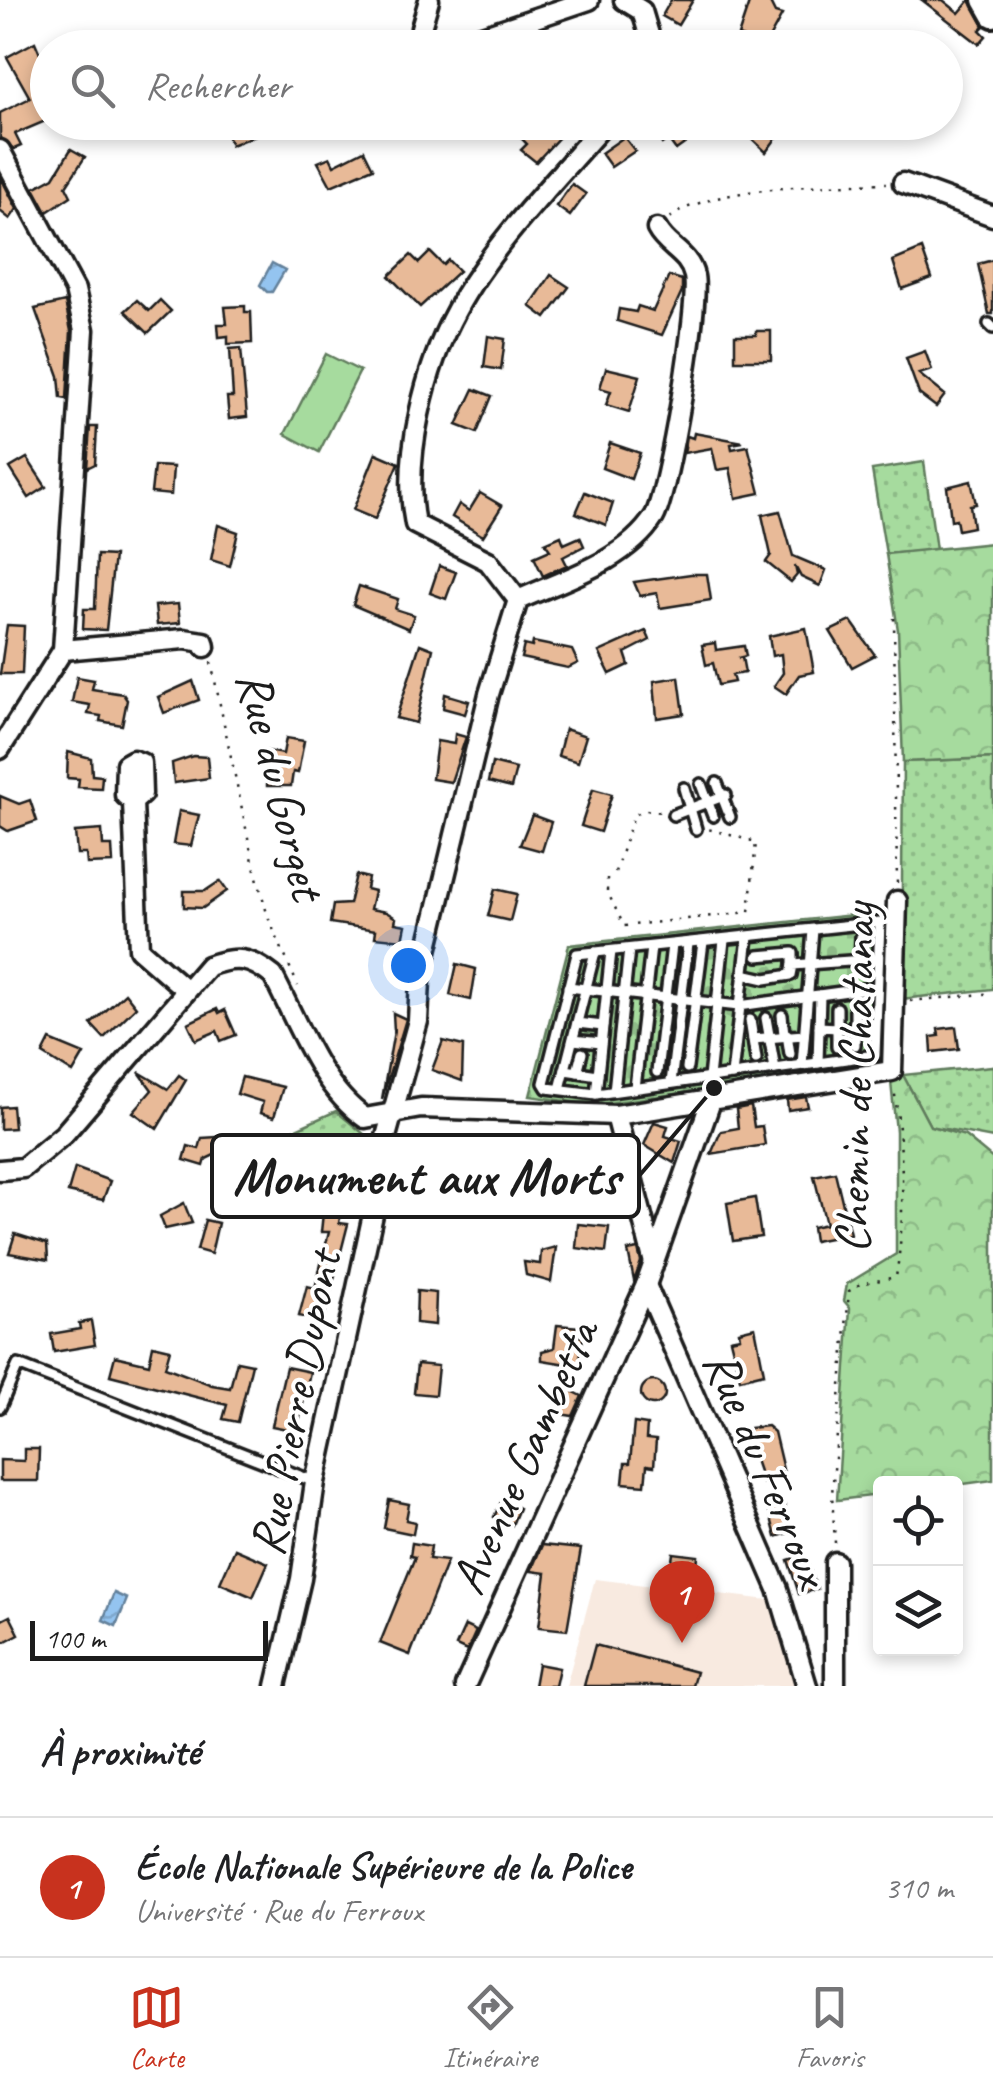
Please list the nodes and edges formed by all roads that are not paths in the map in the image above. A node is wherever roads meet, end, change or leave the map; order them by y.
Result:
1 (429, 0) edge
2 (589, 0) edge
3 (624, 0) edge
4 (984, 0) edge
5 (993, 16) edge
6 (422, 30) edge
7 (500, 30) edge
8 (648, 30) edge
9 (590, 140) edge
10 (0, 150) edge
11 (902, 182) road end
12 (993, 216) edge
13 (657, 228) road end
14 (518, 600) junction
15 (205, 647) road end
16 (62, 650) junction
17 (0, 749) edge
18 (717, 783) dead end
19 (701, 784) dead end
20 (684, 788) dead end
21 (724, 796) junction
22 (133, 802) dead end
23 (708, 802) junction
24 (690, 809) junction
25 (673, 815) road end
26 (713, 816) dead end
27 (730, 817) dead end
28 (701, 829) road end
29 (897, 901) road end
30 (814, 930) junction
31 (748, 937) junction
32 (861, 937) dead end
33 (724, 940) junction
34 (703, 942) junction
35 (688, 944) junction
36 (672, 945) junction
37 (651, 947) junction
38 (629, 949) junction
39 (611, 951) junction
40 (595, 952) junction
41 (758, 956) dead end
42 (878, 959) junction
43 (860, 960) junction
44 (810, 964) junction
45 (793, 966) junction
46 (743, 974) junction
47 (568, 986) junction
48 (877, 987) junction
49 (586, 989) junction
50 (186, 990) junction
51 (607, 991) junction
52 (624, 993) junction
53 (820, 995) junction
54 (646, 996) junction
55 (808, 997) junction
56 (666, 998) junction
57 (681, 1000) junction
58 (696, 1002) junction
59 (717, 1004) junction
60 (740, 1006) junction
61 (856, 1006) dead end
62 (581, 1007) junction
63 (837, 1008) dead end
64 (605, 1010) junction
65 (782, 1015) dead end
66 (766, 1018) dead end
67 (750, 1020) dead end
68 (577, 1023) junction
69 (603, 1026) junction
70 (820, 1027) junction
71 (837, 1028) junction
72 (856, 1029) junction
73 (876, 1030) junction
74 (786, 1034) junction
75 (804, 1035) junction
76 (770, 1036) junction
77 (753, 1038) junction
78 (573, 1040) junction
79 (601, 1044) junction
80 (856, 1045) dead end
81 (838, 1047) dead end
82 (582, 1052) dead end
83 (790, 1054) dead end
84 (756, 1058) dead end
85 (818, 1063) junction
86 (802, 1065) junction
87 (688, 1068) dead end
88 (775, 1069) junction
89 (565, 1070) junction
90 (576, 1072) junction
91 (658, 1072) dead end
92 (598, 1075) junction
93 (730, 1075) junction
94 (707, 1078) junction
95 (671, 1083) junction
96 (635, 1088) junction
97 (560, 1089) junction
98 (614, 1091) junction
99 (596, 1094) junction
100 (731, 1099) junction
101 (710, 1102) junction
102 (396, 1112) junction
103 (607, 1115) junction
104 (0, 1170) edge
105 (653, 1259) junction
106 (646, 1284) junction
107 (1, 1404) edge
108 (315, 1482) junction
109 (835, 1562) road end
110 (276, 1686) edge
111 (465, 1686) edge
112 (806, 1686) edge
113 (835, 1686) edge

1 - 6 street
2 - 7 street
3 - 8 street
4 - 5 street
9 - 14 street
10 - 16 street
11 - 12 street
13 - 14 street
14 - 102 street, Rue Pierre Dupont
15 - 16 street, Rue du Gorget
16 - 17 street
18 - 21 lane
19 - 23 lane
20 - 24 lane
21 - 23 lane
21 - 27 lane
22 - 50 street
23 - 24 lane
23 - 26 lane
24 - 25 lane
24 - 28 lane
29 - 100 street, Chemin de Chatanay
30 - 31 lane
30 - 42 lane
30 - 44 lane
31 - 33 lane
31 - 46 lane
32 - 43 lane
33 - 34 lane
33 - 59 lane
34 - 35 lane
34 - 58 lane
35 - 36 lane
35 - 57 lane
36 - 37 lane
36 - 56 lane
37 - 38 lane
37 - 54 lane
38 - 39 lane
38 - 52 lane
39 - 40 lane
39 - 51 lane
40 - 47 lane
40 - 49 lane
41 - 45 lane
42 - 43 lane
42 - 48 lane
43 - 44 lane
44 - 45 lane
44 - 55 lane
45 - 46 lane
46 - 60 lane
47 - 49 lane
47 - 97 lane
48 - 53 lane
48 - 73 lane
49 - 51 lane
49 - 62 lane
50 - 102 street
50 - 104 street
51 - 52 lane
51 - 64 lane
52 - 54 lane
52 - 98 lane
53 - 55 lane
53 - 70 lane
54 - 56 lane
54 - 96 lane
55 - 60 lane
55 - 75 lane
56 - 57 lane
56 - 91 lane
57 - 58 lane
57 - 95 lane
58 - 59 lane
58 - 87 lane
59 - 60 lane
59 - 94 lane
60 - 93 lane
61 - 72 lane
62 - 64 lane
62 - 68 lane
63 - 71 lane
64 - 69 lane
65 - 74 lane
66 - 76 lane
67 - 77 lane
68 - 69 lane
68 - 78 lane
69 - 79 lane
70 - 71 lane
70 - 85 lane
71 - 72 lane
71 - 81 lane
72 - 73 lane
72 - 80 lane
73 - 85 lane
74 - 75 lane
74 - 76 lane
74 - 83 lane
75 - 86 lane
76 - 77 lane
76 - 88 lane
77 - 84 lane
78 - 79 lane
78 - 89 lane
79 - 92 lane
82 - 90 lane
85 - 86 lane
86 - 88 lane
88 - 93 lane
89 - 90 lane
89 - 97 lane
90 - 92 lane
92 - 99 lane
93 - 94 lane
93 - 100 lane
94 - 95 lane
94 - 101 lane
95 - 96 lane
96 - 98 lane
97 - 99 lane
98 - 99 lane
99 - 103 lane
100 - 101 street
101 - 103 street
101 - 105 street, Avenue Gambetta
102 - 103 street
102 - 108 street, Rue Pierre Dupont
103 - 105 street
105 - 106 street, Avenue Gambetta
106 - 111 street, Avenue Gambetta
106 - 112 street, Rue du Ferroux
107 - 108 lane
108 - 110 street, Rue Pierre Dupont
109 - 113 street

